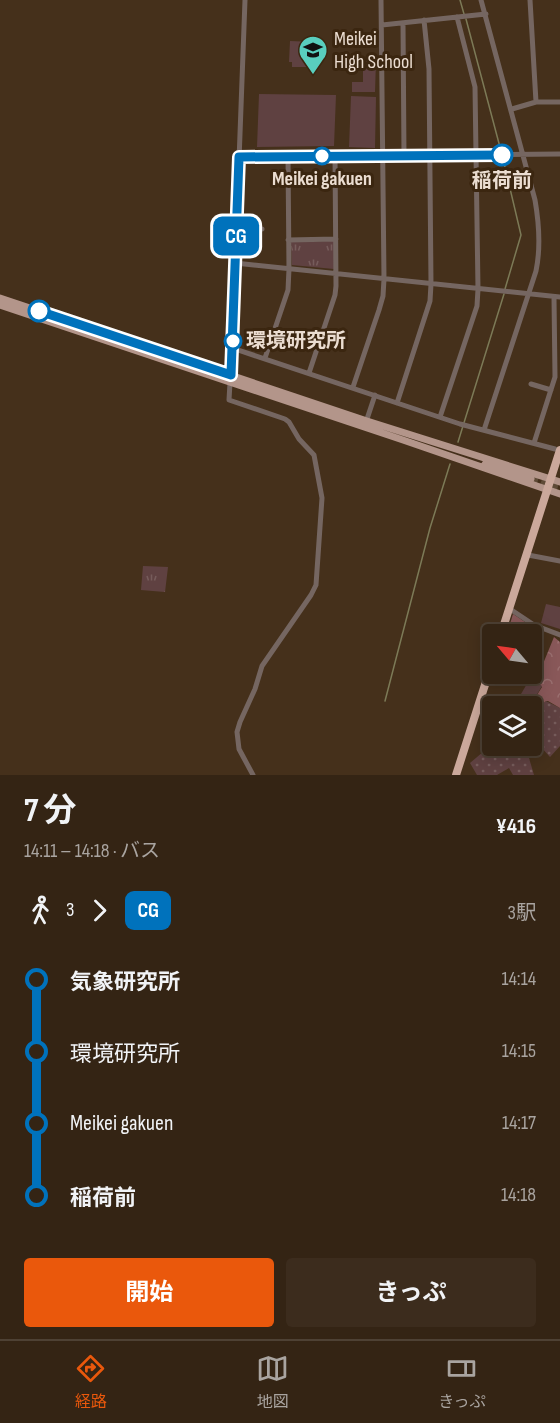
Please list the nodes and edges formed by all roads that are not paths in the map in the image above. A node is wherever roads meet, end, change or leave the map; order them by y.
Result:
1 (245, 0) edge
2 (381, 0) edge
3 (481, 0) edge
4 (530, 0) edge
5 (486, 14) junction
6 (457, 17) junction
7 (424, 20) junction
8 (403, 22) junction
9 (382, 25) junction
10 (536, 102) junction
11 (560, 102) edge
12 (512, 109) junction
13 (560, 154) edge
14 (430, 155) junction
15 (476, 155) junction
16 (524, 155) junction
17 (288, 156) junction
18 (335, 156) junction
19 (383, 156) junction
20 (404, 156) junction
21 (239, 157) junction
22 (237, 229) junction
23 (262, 229) dead end
24 (336, 239) junction
25 (288, 240) junction
26 (235, 263) junction
27 (289, 269) junction
28 (336, 274) junction
29 (384, 279) junction
30 (431, 284) junction
31 (478, 289) junction
32 (528, 295) junction
33 (0, 298) edge
34 (557, 298) edge
35 (0, 305) edge
36 (232, 348) junction
37 (265, 358) junction
38 (309, 373) junction
39 (231, 379) junction
40 (531, 384) dead end
41 (353, 387) junction
42 (551, 390) junction
43 (375, 395) junction
44 (397, 403) junction
45 (440, 417) junction
46 (365, 424) junction
47 (484, 430) junction
48 (404, 436) junction
49 (534, 443) junction
50 (558, 450) edge
51 (531, 479) tunnel mouth
52 (551, 479) junction
53 (560, 482) edge
54 (547, 490) junction
55 (560, 494) edge
56 (528, 555) junction
57 (560, 561) edge
58 (510, 609) junction
59 (505, 624) edge
60 (560, 635) edge
61 (485, 684) edge
62 (253, 775) edge
63 (456, 775) edge

1 - 21 street
2 - 9 street
3 - 5 street
4 - 10 street
5 - 6 street
5 - 12 street
6 - 7 street
6 - 15 street
7 - 8 street
7 - 14 street
8 - 9 street
8 - 20 street
9 - 19 street
10 - 11 street
10 - 12 street
12 - 16 street
13 - 16 street
14 - 15 street
14 - 20 street
14 - 30 street
15 - 16 street
15 - 31 street
16 - 32 street
17 - 18 street
17 - 21 street
17 - 25 street
18 - 19 street
18 - 24 street
19 - 20 street
19 - 29 street
21 - 22 street
22 - 23 street
22 - 26 street
24 - 25 street
24 - 28 street
25 - 27 street
26 - 27 street
26 - 36 street
27 - 28 street
27 - 37 street
28 - 29 street
28 - 38 street
29 - 30 street
29 - 41 street
30 - 31 street
30 - 44 street
31 - 32 street
31 - 45 street
32 - 34 street
32 - 47 street
33 - 39 main road
34 - 42 street
35 - 39 main road
36 - 37 street
36 - 39 street
37 - 38 street
38 - 41 street
39 - 46 main road
39 - 62 street
40 - 42 street
41 - 43 street
42 - 49 street
43 - 44 street
43 - 46 street
44 - 45 street
45 - 47 street
46 - 48 main road
47 - 49 street
48 - 51 main road
48 - 52 main road
48 - 54 main road
49 - 50 street
50 - 52 highway
52 - 53 main road
52 - 54 highway
54 - 55 main road
54 - 56 highway
56 - 57 street
56 - 58 highway
58 - 59 highway
58 - 60 street
61 - 63 highway

